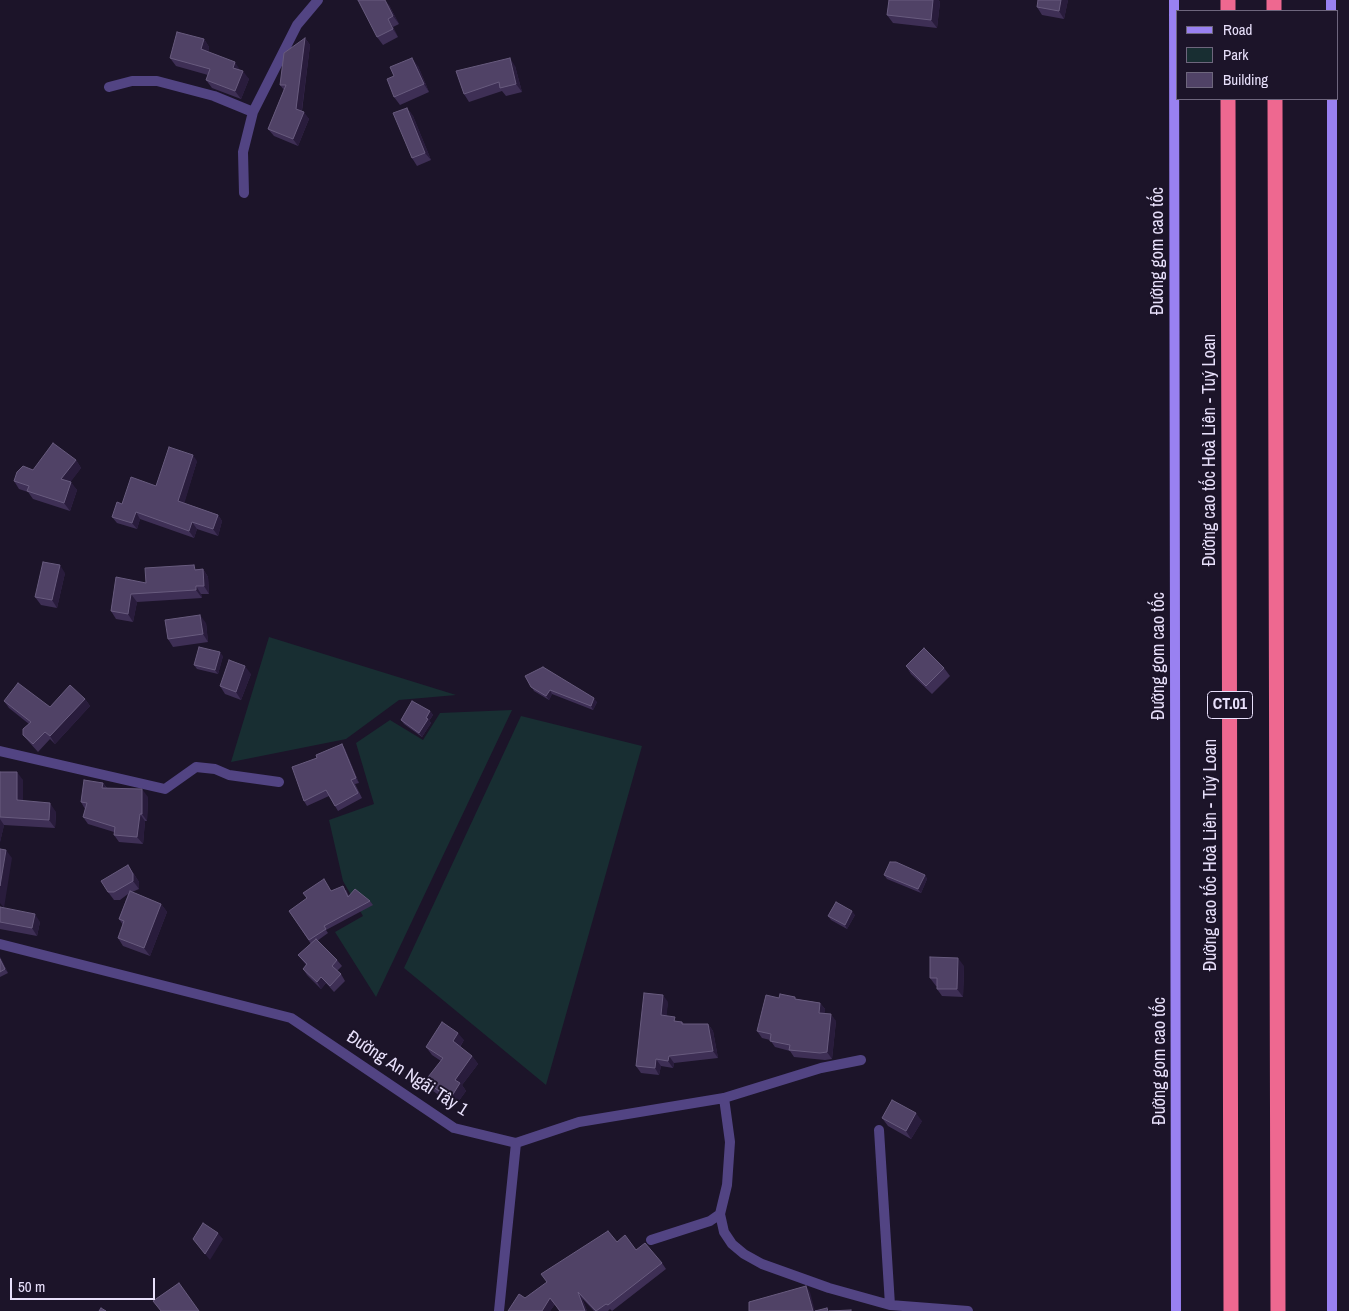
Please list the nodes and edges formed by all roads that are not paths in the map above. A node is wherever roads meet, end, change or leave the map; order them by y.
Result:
1 (318, 0) edge
2 (1174, 0) edge
3 (109, 87) dead end
4 (1228, 100) edge
5 (1275, 100) edge
6 (1332, 100) edge
7 (253, 112) junction
8 (244, 193) dead end
9 (0, 751) edge
10 (279, 782) dead end
11 (0, 944) edge
12 (861, 1060) dead end
13 (724, 1098) junction
14 (879, 1130) dead end
15 (516, 1143) junction
16 (720, 1214) junction
17 (651, 1240) dead end
18 (890, 1305) junction
19 (499, 1311) edge
20 (968, 1311) edge
21 (1176, 1311) edge
22 (1231, 1311) edge
23 (1278, 1311) edge
24 (1332, 1311) edge

1 - 7 street
2 - 21 main road, Đường gom cao tốc
3 - 7 street
4 - 22 highway, Đường cao tốc Hoà Liên - Tuý Loan / CT.01
5 - 23 highway, CT.01
6 - 24 main road
7 - 8 street
9 - 10 street
11 - 15 street, Đường An Ngãi Tây 1
12 - 13 street
13 - 15 street
13 - 16 street
14 - 18 street
15 - 19 street
16 - 17 street
16 - 18 street
18 - 20 street

